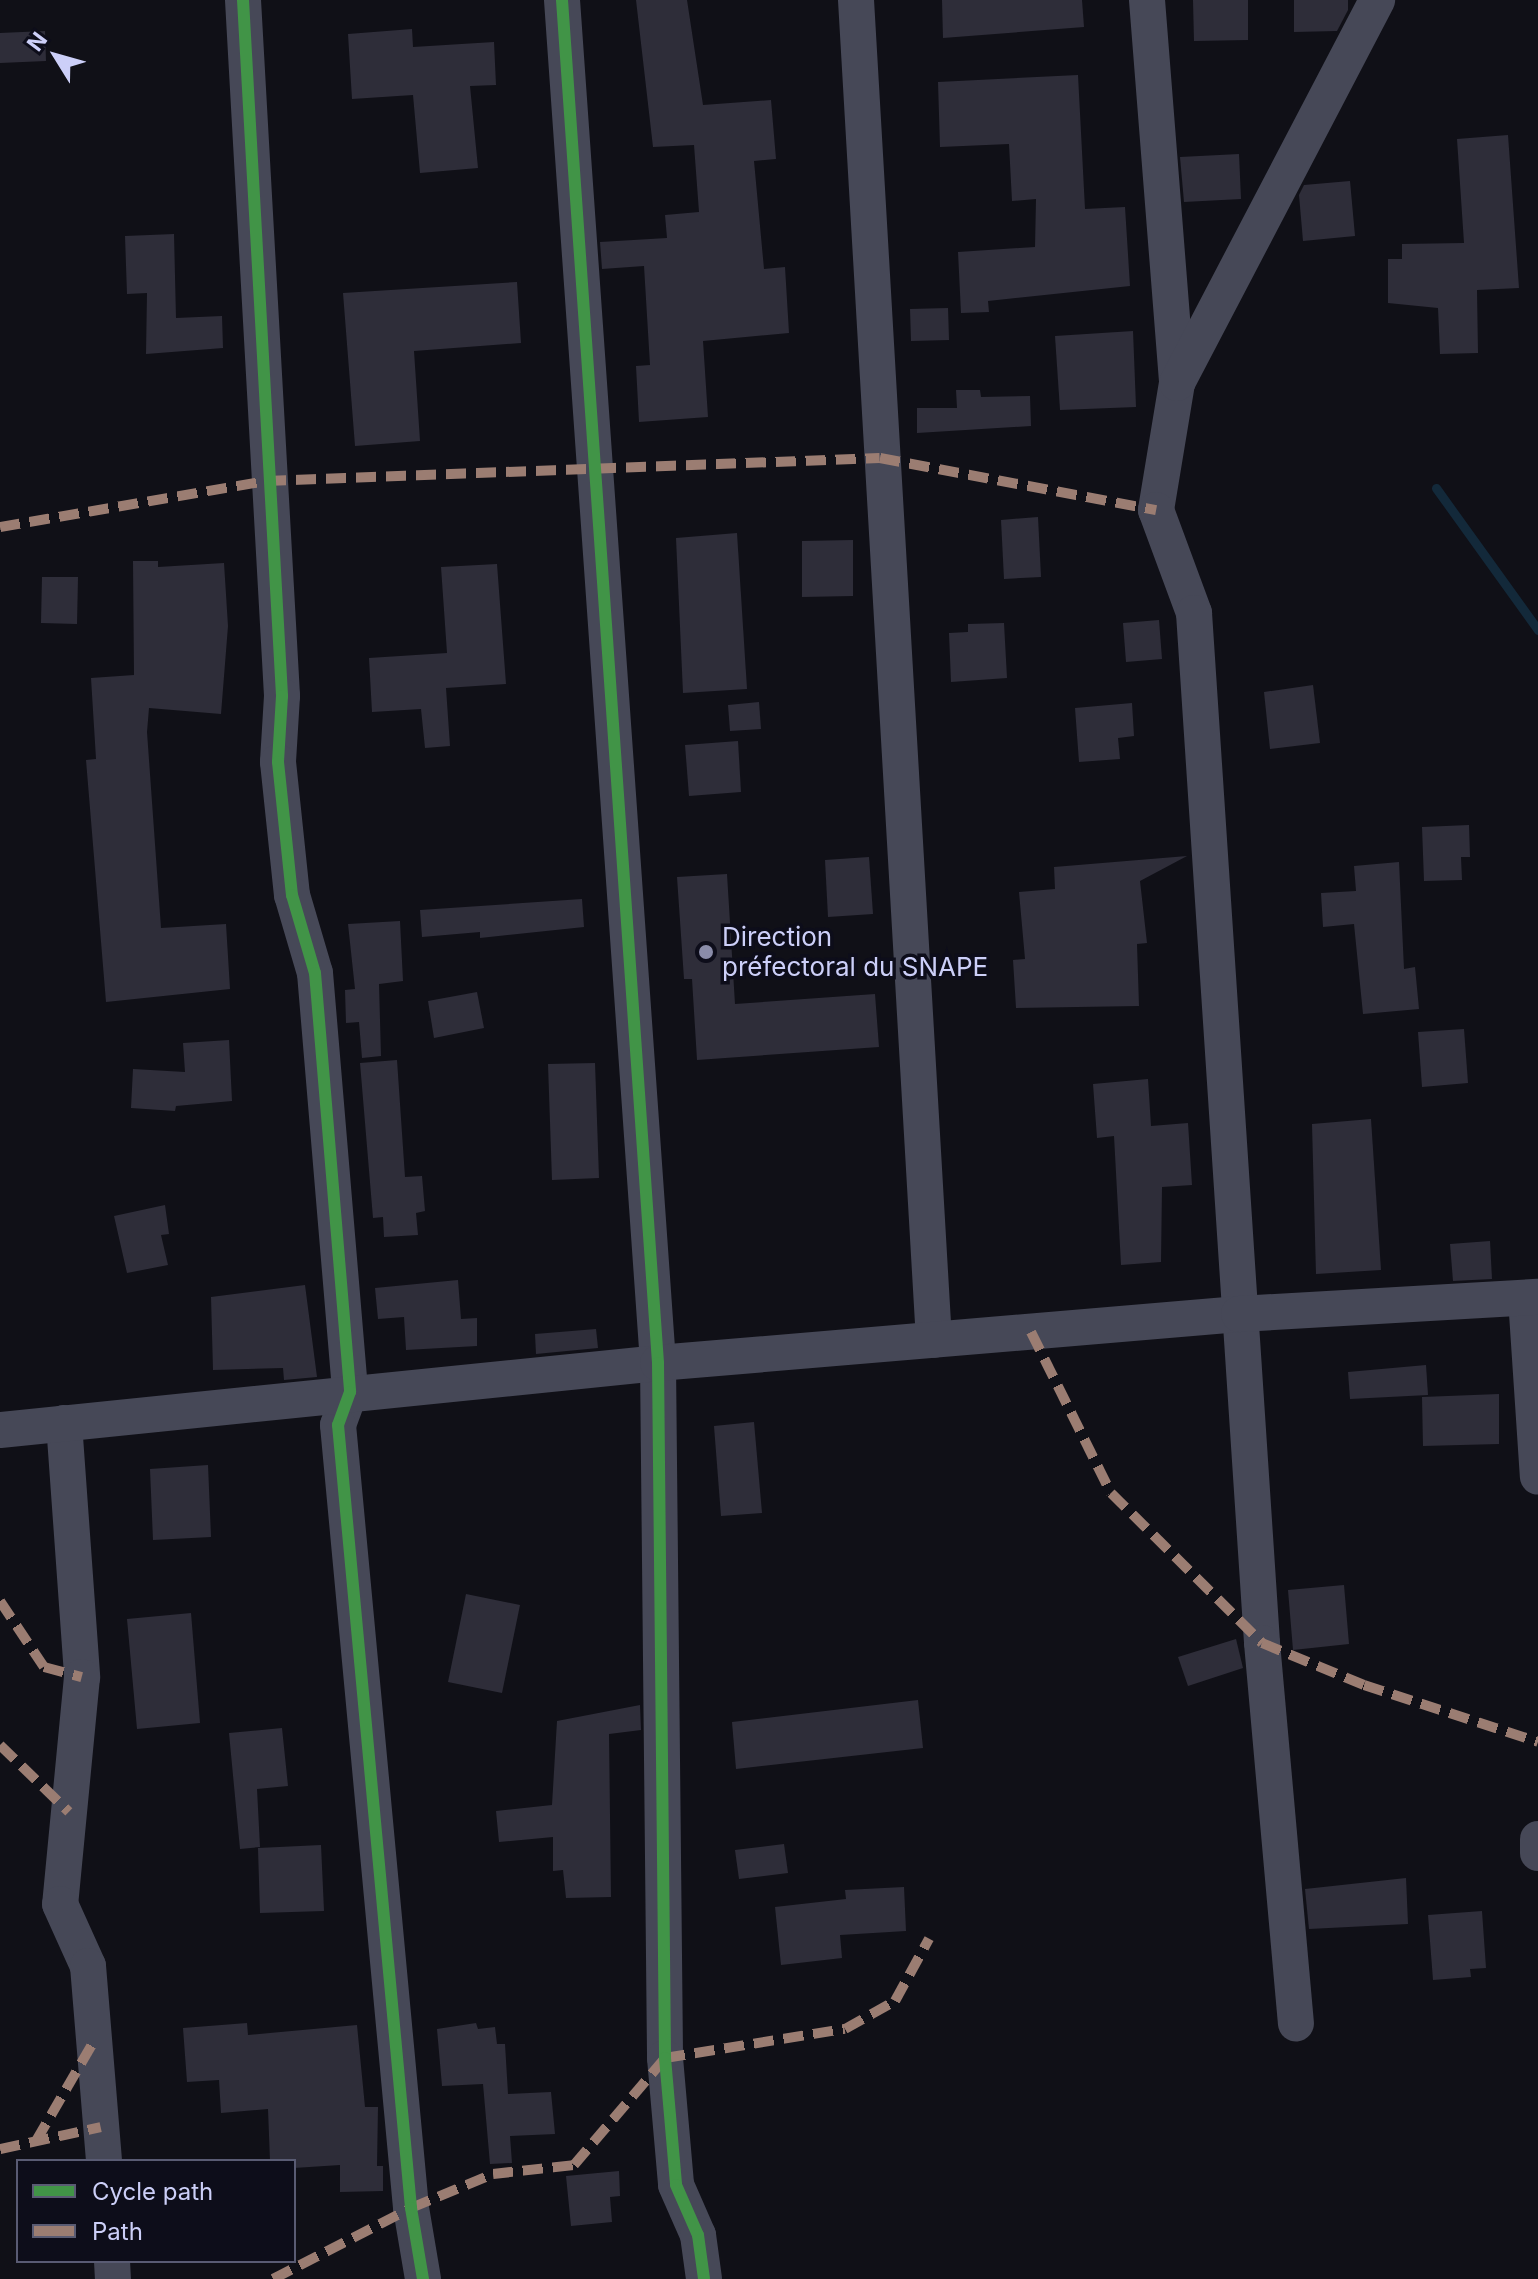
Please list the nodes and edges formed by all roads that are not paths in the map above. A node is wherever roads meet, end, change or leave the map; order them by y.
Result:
1 (243, 0) edge
2 (562, 0) edge
3 (856, 0) edge
4 (1147, 0) edge
5 (1377, 0) edge
6 (1177, 383) junction
7 (1532, 1298) edge
8 (1239, 1314) junction
9 (934, 1340) junction
10 (658, 1363) junction
11 (350, 1392) junction
12 (64, 1423) junction
13 (0, 1430) edge
14 (1538, 1477) edge
15 (1538, 1839) edge
16 (1538, 1853) edge
17 (1296, 2023) dead end
18 (104, 2159) edge
19 (423, 2279) edge
20 (704, 2279) edge

1 - 11 street
2 - 10 street
3 - 9 street
4 - 6 street
5 - 6 street
6 - 8 street
7 - 8 street
7 - 14 street
8 - 9 street
8 - 17 street
9 - 10 street
10 - 11 street
10 - 20 street
11 - 12 street
11 - 19 street
12 - 13 street
12 - 18 street
15 - 16 street

